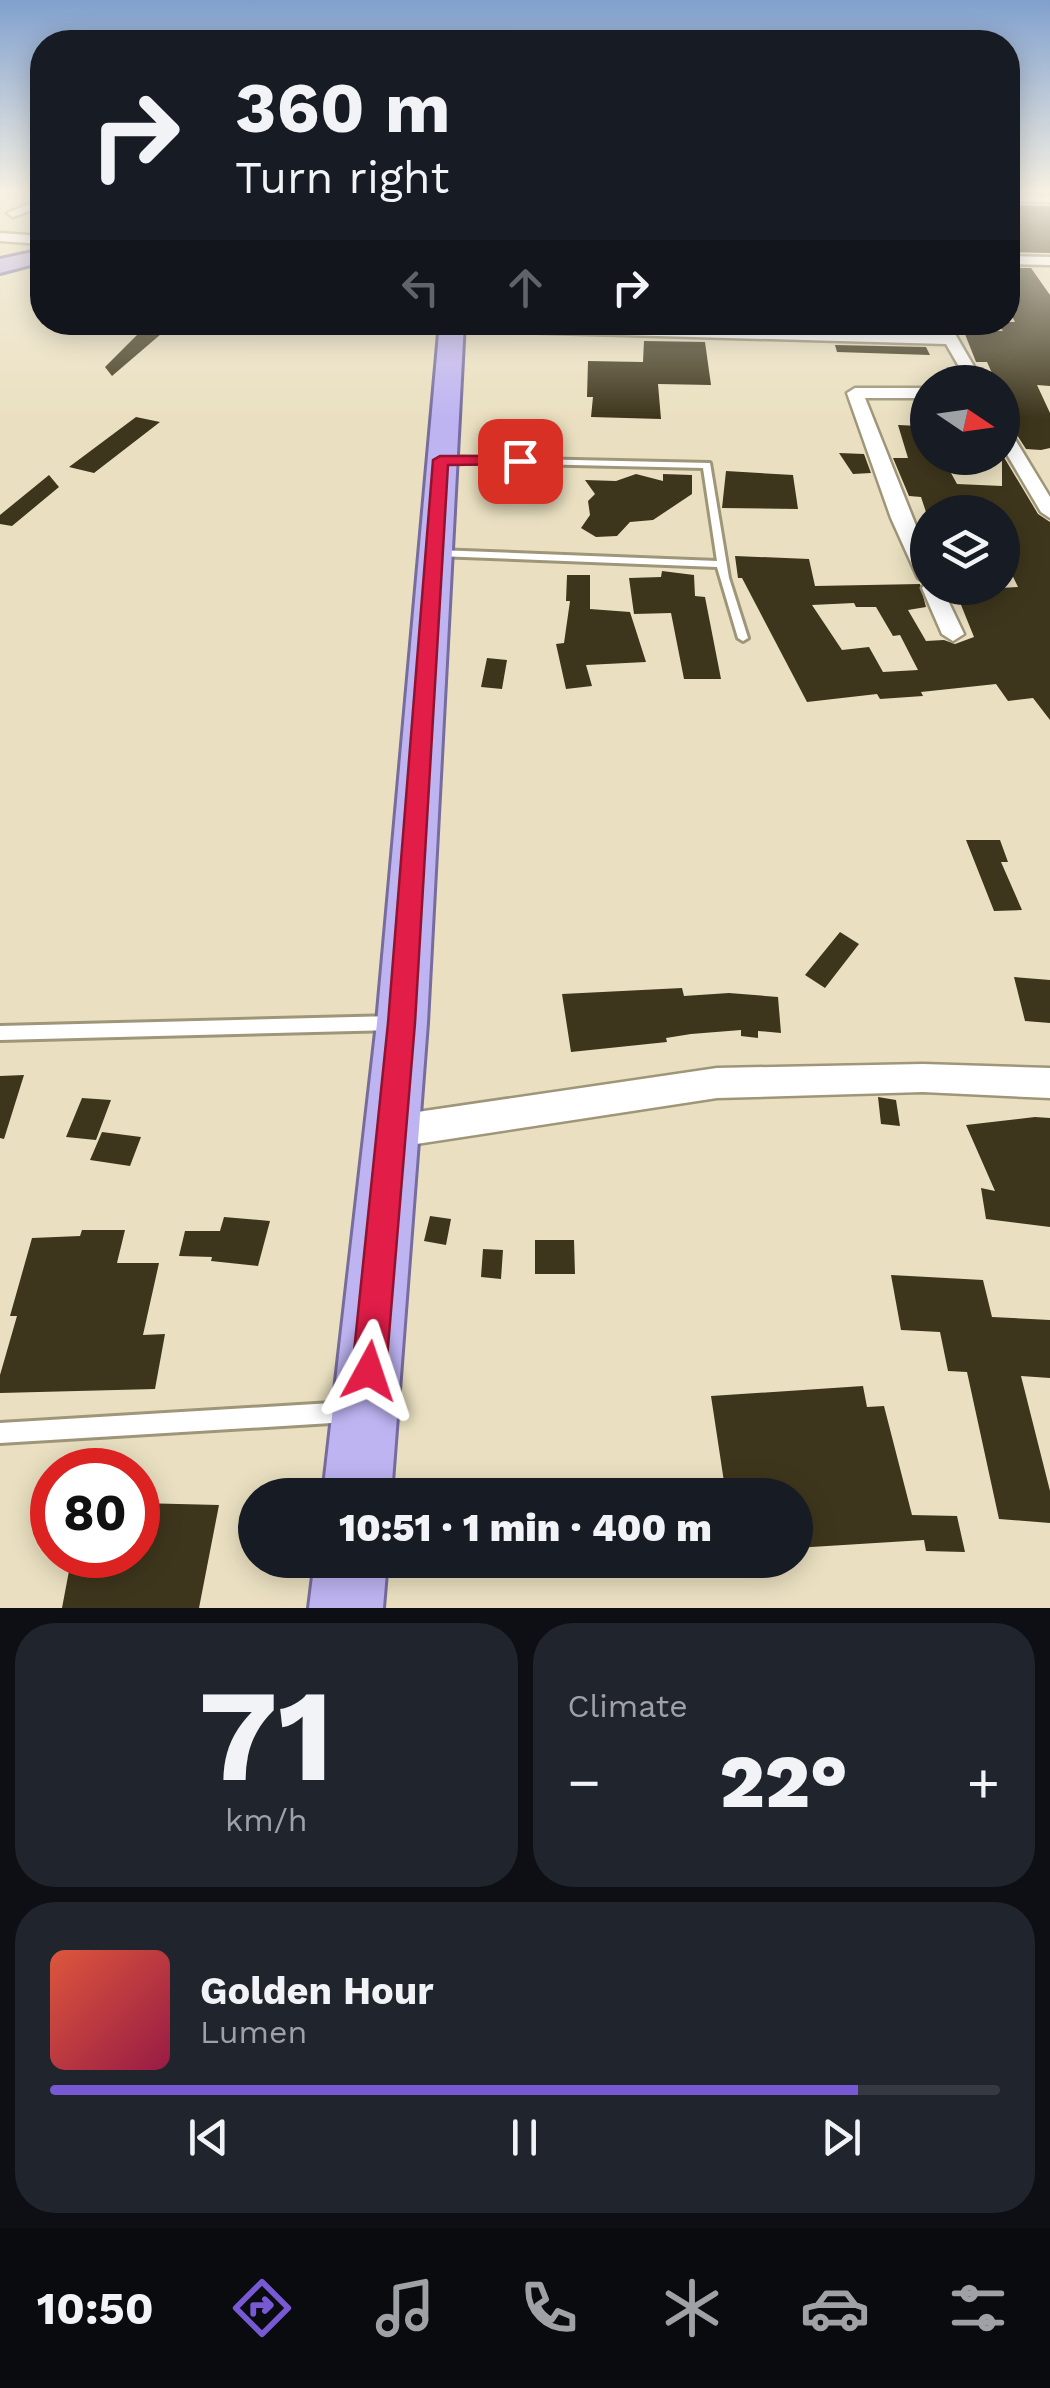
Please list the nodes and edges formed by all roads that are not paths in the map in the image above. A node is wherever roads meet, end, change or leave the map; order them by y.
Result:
1 (450, 335) edge
2 (882, 335) edge
3 (948, 335) edge
4 (951, 340) junction
5 (965, 365) edge
6 (910, 394) edge
7 (440, 460) junction
8 (1020, 460) edge
9 (1049, 508) edge
10 (910, 539) edge
11 (434, 554) junction
12 (723, 564) junction
13 (940, 605) edge
14 (953, 634) dead end
15 (742, 638) dead end
16 (402, 1023) junction
17 (0, 1033) edge
18 (1050, 1084) edge
19 (390, 1132) junction
20 (365, 1410) junction
21 (0, 1432) edge
22 (359, 1478) edge
23 (348, 1578) edge
24 (346, 1608) edge

1 - 7 highway
2 - 4 street
3 - 4 street
4 - 5 street
6 - 10 street
7 - 11 highway
7 - 12 lane
8 - 9 street
11 - 12 lane
11 - 16 highway
12 - 15 lane
13 - 14 street
16 - 17 lane
16 - 19 highway
18 - 19 street
19 - 20 highway
20 - 21 lane
20 - 22 highway
23 - 24 highway

